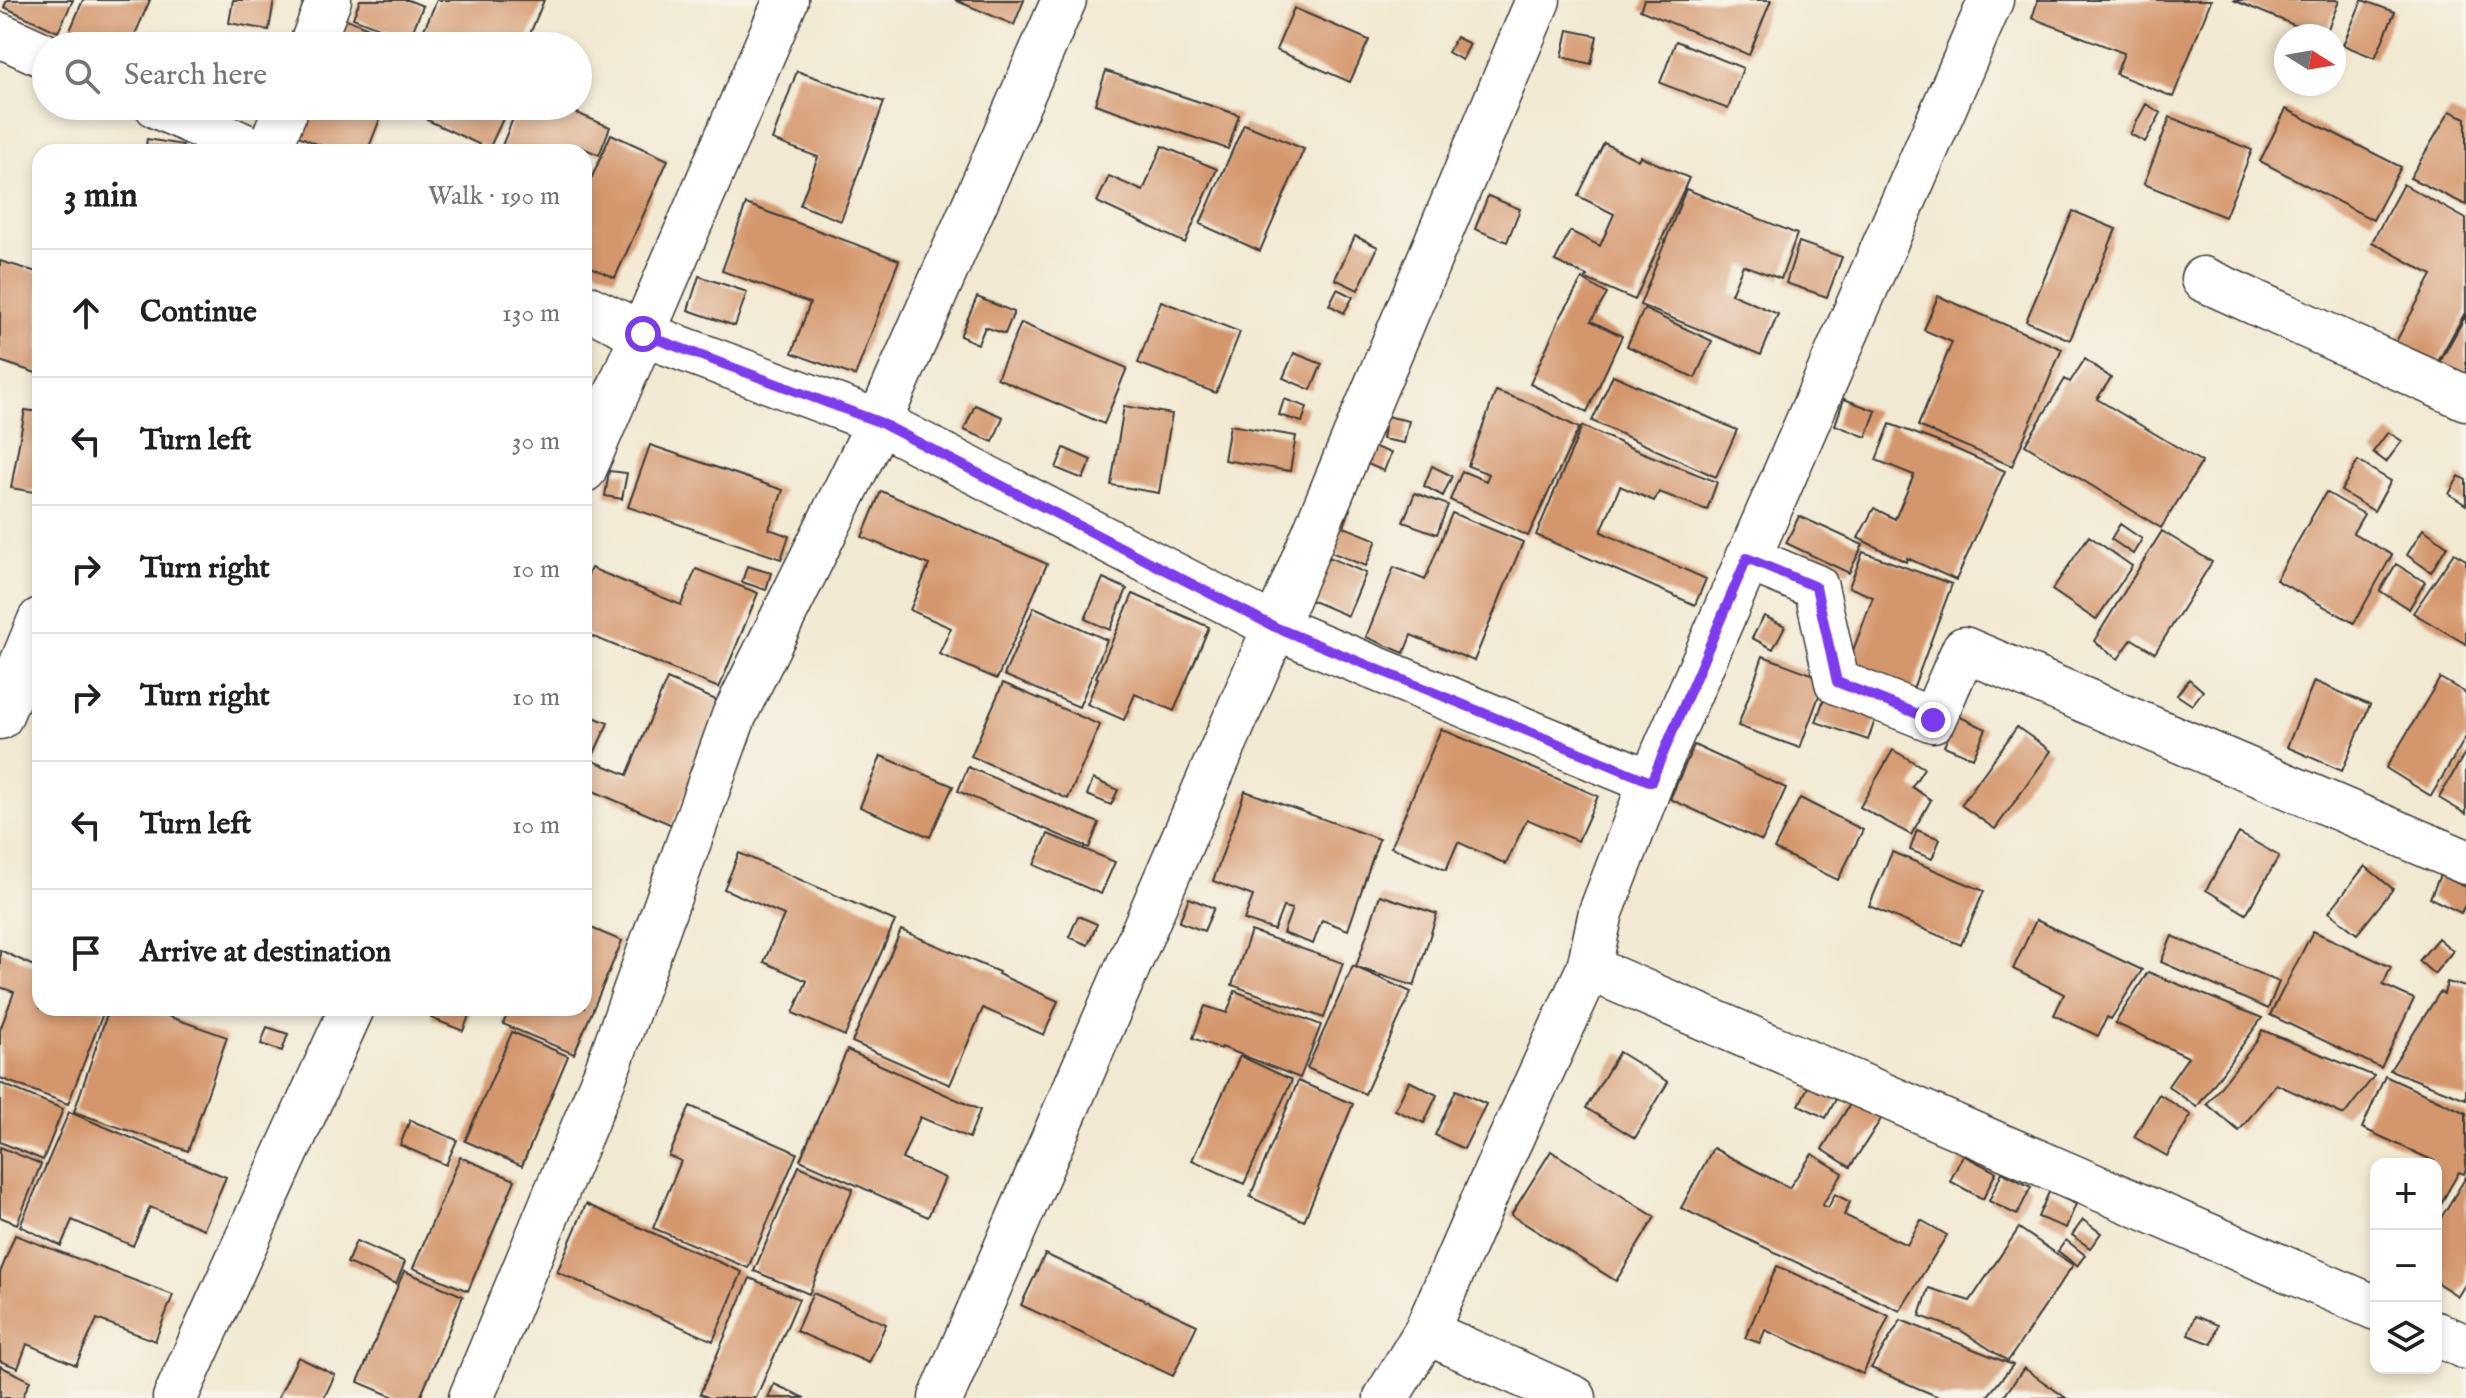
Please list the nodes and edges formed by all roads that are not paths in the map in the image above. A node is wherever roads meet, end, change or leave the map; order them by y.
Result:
1 (329, 0) edge
2 (786, 0) edge
3 (1064, 0) edge
4 (1538, 0) edge
5 (1991, 0) edge
6 (316, 32) edge
7 (0, 35) edge
8 (32, 50) edge
9 (188, 120) edge
10 (281, 120) edge
11 (240, 144) edge
12 (271, 144) edge
13 (2203, 279) dead end
14 (592, 310) edge
15 (643, 334) junction
16 (2466, 398) edge
17 (879, 422) junction
18 (592, 452) edge
19 (1747, 558) junction
20 (1275, 627) junction
21 (32, 639) edge
22 (0, 717) edge
23 (1651, 782) junction
24 (2466, 862) edge
25 (1589, 968) junction
26 (348, 1016) edge
27 (2370, 1305) edge
28 (1426, 1332) junction
29 (2442, 1337) edge
30 (2466, 1347) edge
31 (175, 1398) edge
32 (471, 1398) edge
33 (941, 1398) edge
34 (1386, 1398) edge
35 (1574, 1398) edge

1 - 6 street
2 - 15 street
3 - 17 street
4 - 20 street
5 - 19 street
7 - 8 street
9 - 11 street
10 - 12 street
13 - 16 street
14 - 15 street
15 - 17 street
15 - 18 street
17 - 20 street
17 - 32 street
19 - 23 street
19 - 24 street
20 - 23 street
20 - 33 street
21 - 22 street
23 - 25 street
25 - 27 street
25 - 28 street
26 - 31 street
28 - 34 street
28 - 35 street
29 - 30 street

